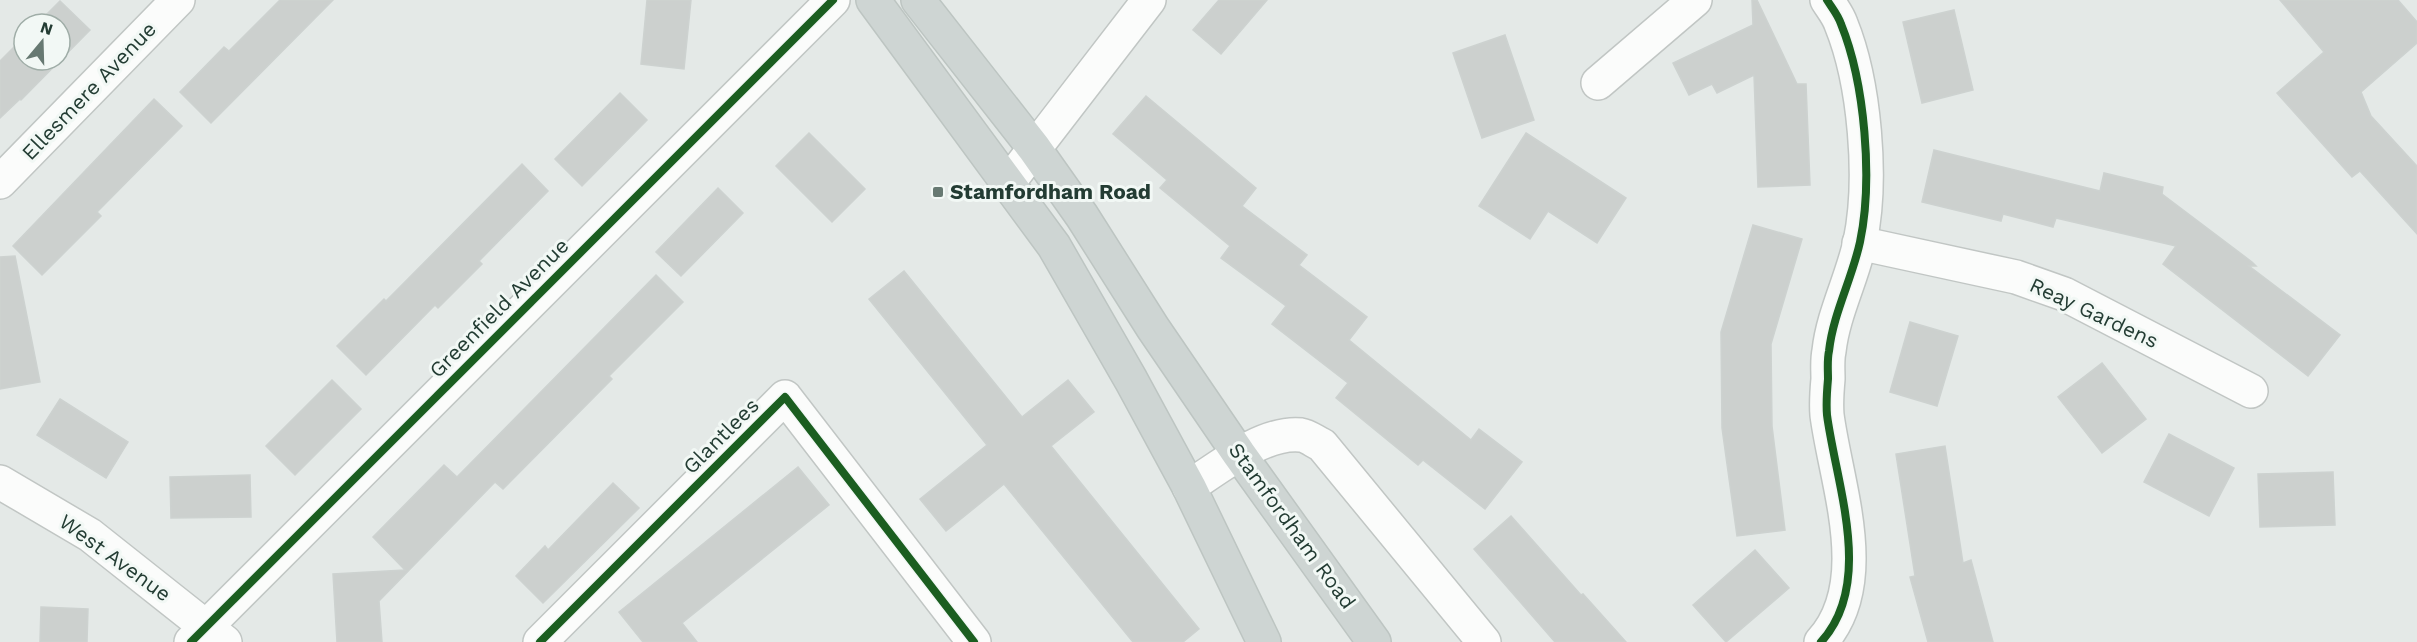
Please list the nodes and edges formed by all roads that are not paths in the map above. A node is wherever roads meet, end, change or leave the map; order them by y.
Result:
1 (178, 0) edge
2 (833, 0) edge
3 (873, 0) edge
4 (918, 0) edge
5 (1149, 0) edge
6 (1695, 0) edge
7 (1827, 0) edge
8 (1598, 83) dead end
9 (1034, 148) junction
10 (0, 182) edge
11 (1008, 183) junction
12 (1859, 243) junction
13 (2251, 391) dead end
14 (1239, 454) junction
15 (0, 482) edge
16 (1189, 487) junction
17 (208, 637) edge
18 (540, 642) edge
19 (974, 642) edge
20 (1264, 642) edge
21 (1374, 642) edge
22 (1484, 642) edge
23 (1821, 642) edge

1 - 10 street, Ellesmere Avenue
2 - 17 street, Greenfield Avenue
3 - 11 main road
4 - 9 main road, Stamfordham Road
5 - 9 street
6 - 8 street
7 - 12 street
9 - 11 street
9 - 14 main road, Stamfordham Road
11 - 16 main road
12 - 13 street, Reay Gardens
12 - 23 street
14 - 16 street
14 - 21 main road, Stamfordham Road
14 - 22 street
15 - 17 street, West Avenue
16 - 20 main road
18 - 19 street, Glantlees

